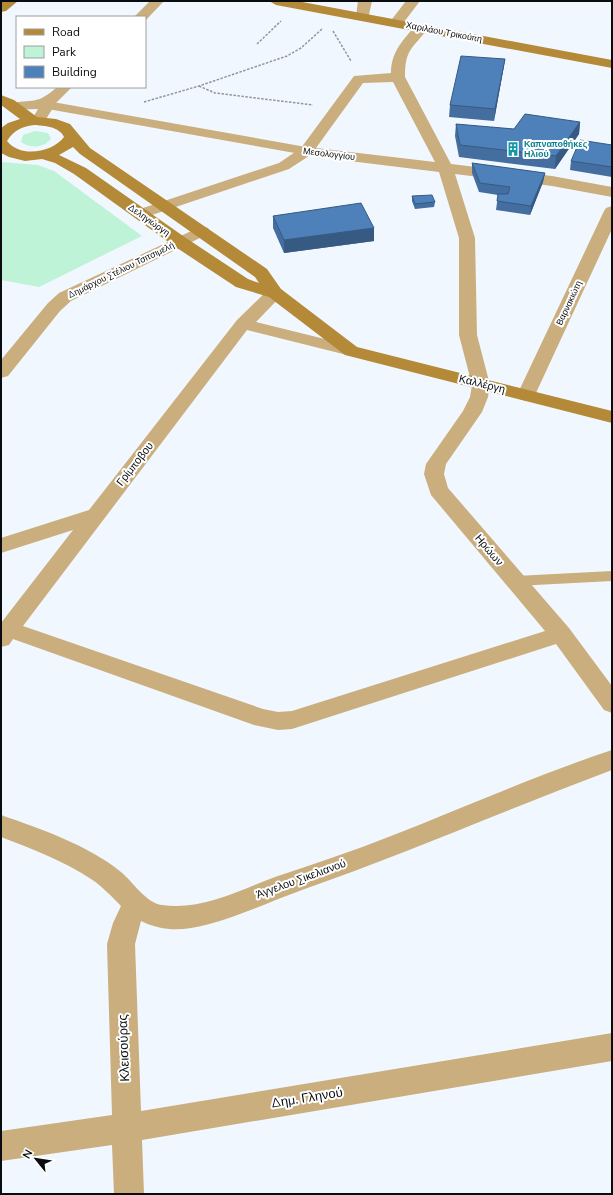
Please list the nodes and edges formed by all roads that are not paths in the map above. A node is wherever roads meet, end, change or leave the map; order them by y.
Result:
1 (11, 1) edge
2 (157, 1) edge
3 (276, 1) edge
4 (365, 1) edge
5 (413, 1) edge
6 (1, 8) edge
7 (142, 16) edge
8 (363, 16) junction
9 (396, 22) junction
10 (421, 28) junction
11 (612, 64) edge
12 (398, 77) junction
13 (64, 88) edge
14 (1, 99) edge
15 (48, 103) junction
16 (14, 106) junction
17 (36, 121) junction
18 (2, 132) edge
19 (72, 137) junction
20 (306, 151) junction
21 (44, 155) junction
22 (445, 167) junction
23 (612, 192) edge
24 (164, 205) junction
25 (612, 211) edge
26 (140, 214) junction
27 (202, 231) junction
28 (180, 242) junction
29 (275, 294) junction
30 (243, 324) junction
31 (351, 351) junction
32 (1, 372) edge
33 (482, 385) junction
34 (526, 395) junction
35 (612, 417) edge
36 (96, 515) junction
37 (1, 546) edge
38 (612, 576) edge
39 (516, 581) junction
40 (5, 634) edge
41 (561, 634) junction
42 (612, 704) edge
43 (612, 760) edge
44 (1, 826) edge
45 (136, 905) junction
46 (612, 1047) edge
47 (127, 1128) junction
48 (1, 1146) edge
49 (129, 1194) edge

1 - 6 main road
2 - 7 street
3 - 8 main road, Χαριλάου Τρικούπη
4 - 8 street
5 - 9 street
8 - 9 main road, Χαριλάου Τρικούπη
9 - 10 main road, Χαριλάου Τρικούπη
10 - 11 main road, Χαριλάου Τρικούπη
10 - 12 street
12 - 20 street
12 - 22 street
13 - 15 street
14 - 16 main road
15 - 16 street
15 - 17 street
15 - 20 street, Μεσολογγίου
16 - 17 main road
17 - 18 main road
17 - 19 main road, Δεληγιώργη
18 - 21 main road
19 - 21 main road
19 - 24 main road, Δεληγιώργη
20 - 22 street, Μεσολογγίου
20 - 24 street
21 - 26 main road, Δεληγιώργη
22 - 23 street, Μεσολογγίου
22 - 33 street
24 - 26 street
24 - 27 main road, Δεληγιώργη
25 - 34 street, Βαρνακιώτη
26 - 28 main road, Δεληγιώργη
27 - 28 street, Δημάρχου Στέλιου Τσιτσιμελή
27 - 29 main road, Δεληγιώργη
28 - 29 main road, Δεληγιώργη
28 - 32 street, Δημάρχου Στέλιου Τσιτσιμελή
29 - 30 street, Γρίμποβου
29 - 31 main road, Δεληγιώργη
30 - 31 street
30 - 36 street, Γρίμποβου
31 - 33 main road, Καλλέργη
33 - 34 main road, Καλλέργη
33 - 39 street, Ηρώων
34 - 35 main road, Καλλέργη
36 - 37 street
36 - 40 street, Γρίμποβου
38 - 39 lane
39 - 41 street, Ηρώων
40 - 41 street
41 - 42 street, Ηρώων
43 - 45 street, Άγγελου Σικελιανού
44 - 45 street, Άγγελου Σικελιανού
45 - 47 street, Κλεισούρας
46 - 47 street, Δημ. Γληνού
47 - 48 street, Δημ. Γληνού
47 - 49 street, Κλεισούρας

